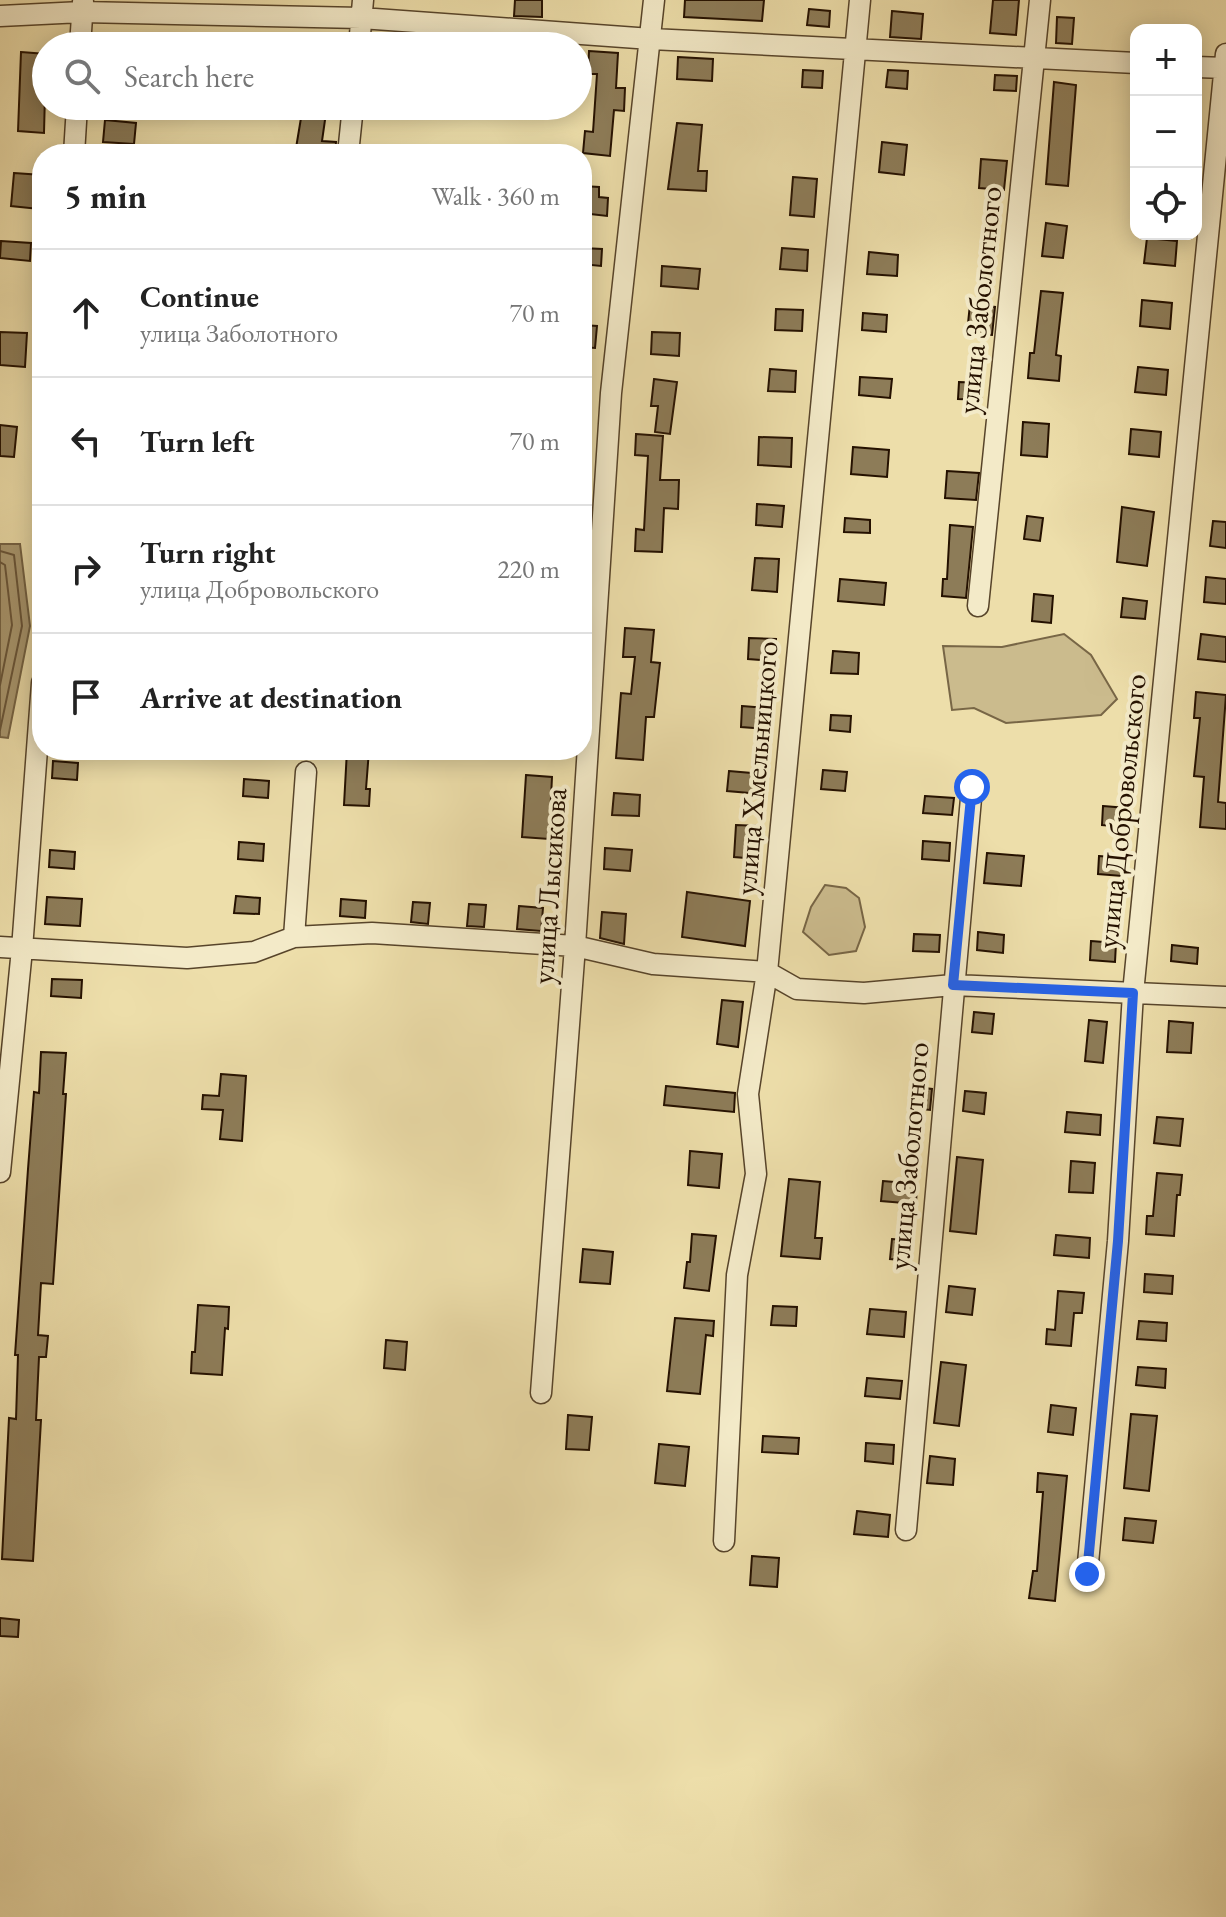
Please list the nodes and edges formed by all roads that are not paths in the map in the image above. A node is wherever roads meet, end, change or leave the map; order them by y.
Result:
1 (654, 0) edge
2 (860, 0) edge
3 (1040, 0) edge
4 (83, 6) edge
5 (362, 9) edge
6 (0, 16) edge
7 (81, 32) edge
8 (360, 32) edge
9 (584, 32) edge
10 (592, 33) edge
11 (651, 39) junction
12 (855, 48) junction
13 (1035, 58) junction
14 (1130, 63) edge
15 (1226, 64) edge
16 (1202, 66) edge
17 (76, 120) edge
18 (352, 120) edge
19 (75, 144) edge
20 (349, 144) edge
21 (978, 606) dead end
22 (592, 685) edge
23 (36, 760) edge
24 (587, 760) edge
25 (306, 772) dead end
26 (972, 787) dead end
27 (294, 937) junction
28 (575, 946) junction
29 (0, 947) edge
30 (22, 949) junction
31 (767, 972) junction
32 (953, 985) junction
33 (1133, 993) junction
34 (1226, 997) edge
35 (0, 1172) edge
36 (541, 1393) dead end
37 (906, 1530) dead end
38 (724, 1541) dead end
39 (1087, 1574) dead end

1 - 11 street, улица Лысикова
2 - 12 street, улица Хмельницкого
3 - 13 street, улица Заболотного
4 - 5 street
4 - 6 street
4 - 7 street
5 - 8 street
5 - 9 street
10 - 11 street
11 - 12 street
11 - 22 street, улица Лысикова
12 - 13 street
12 - 31 street, улица Хмельницкого
13 - 14 street
13 - 21 street, улица Заболотного
15 - 16 street
15 - 33 street, улица Добровольского
17 - 19 street
18 - 20 street
23 - 30 street
24 - 28 street, улица Лысикова
25 - 27 street
26 - 32 street, улица Заболотного
27 - 28 street
27 - 30 street
28 - 31 street
28 - 36 street, улица Лысикова
29 - 30 street
30 - 35 street
31 - 32 street
31 - 38 street, улица Хмельницкого
32 - 33 street
32 - 37 street, улица Заболотного
33 - 34 street
33 - 39 street, улица Добровольского

